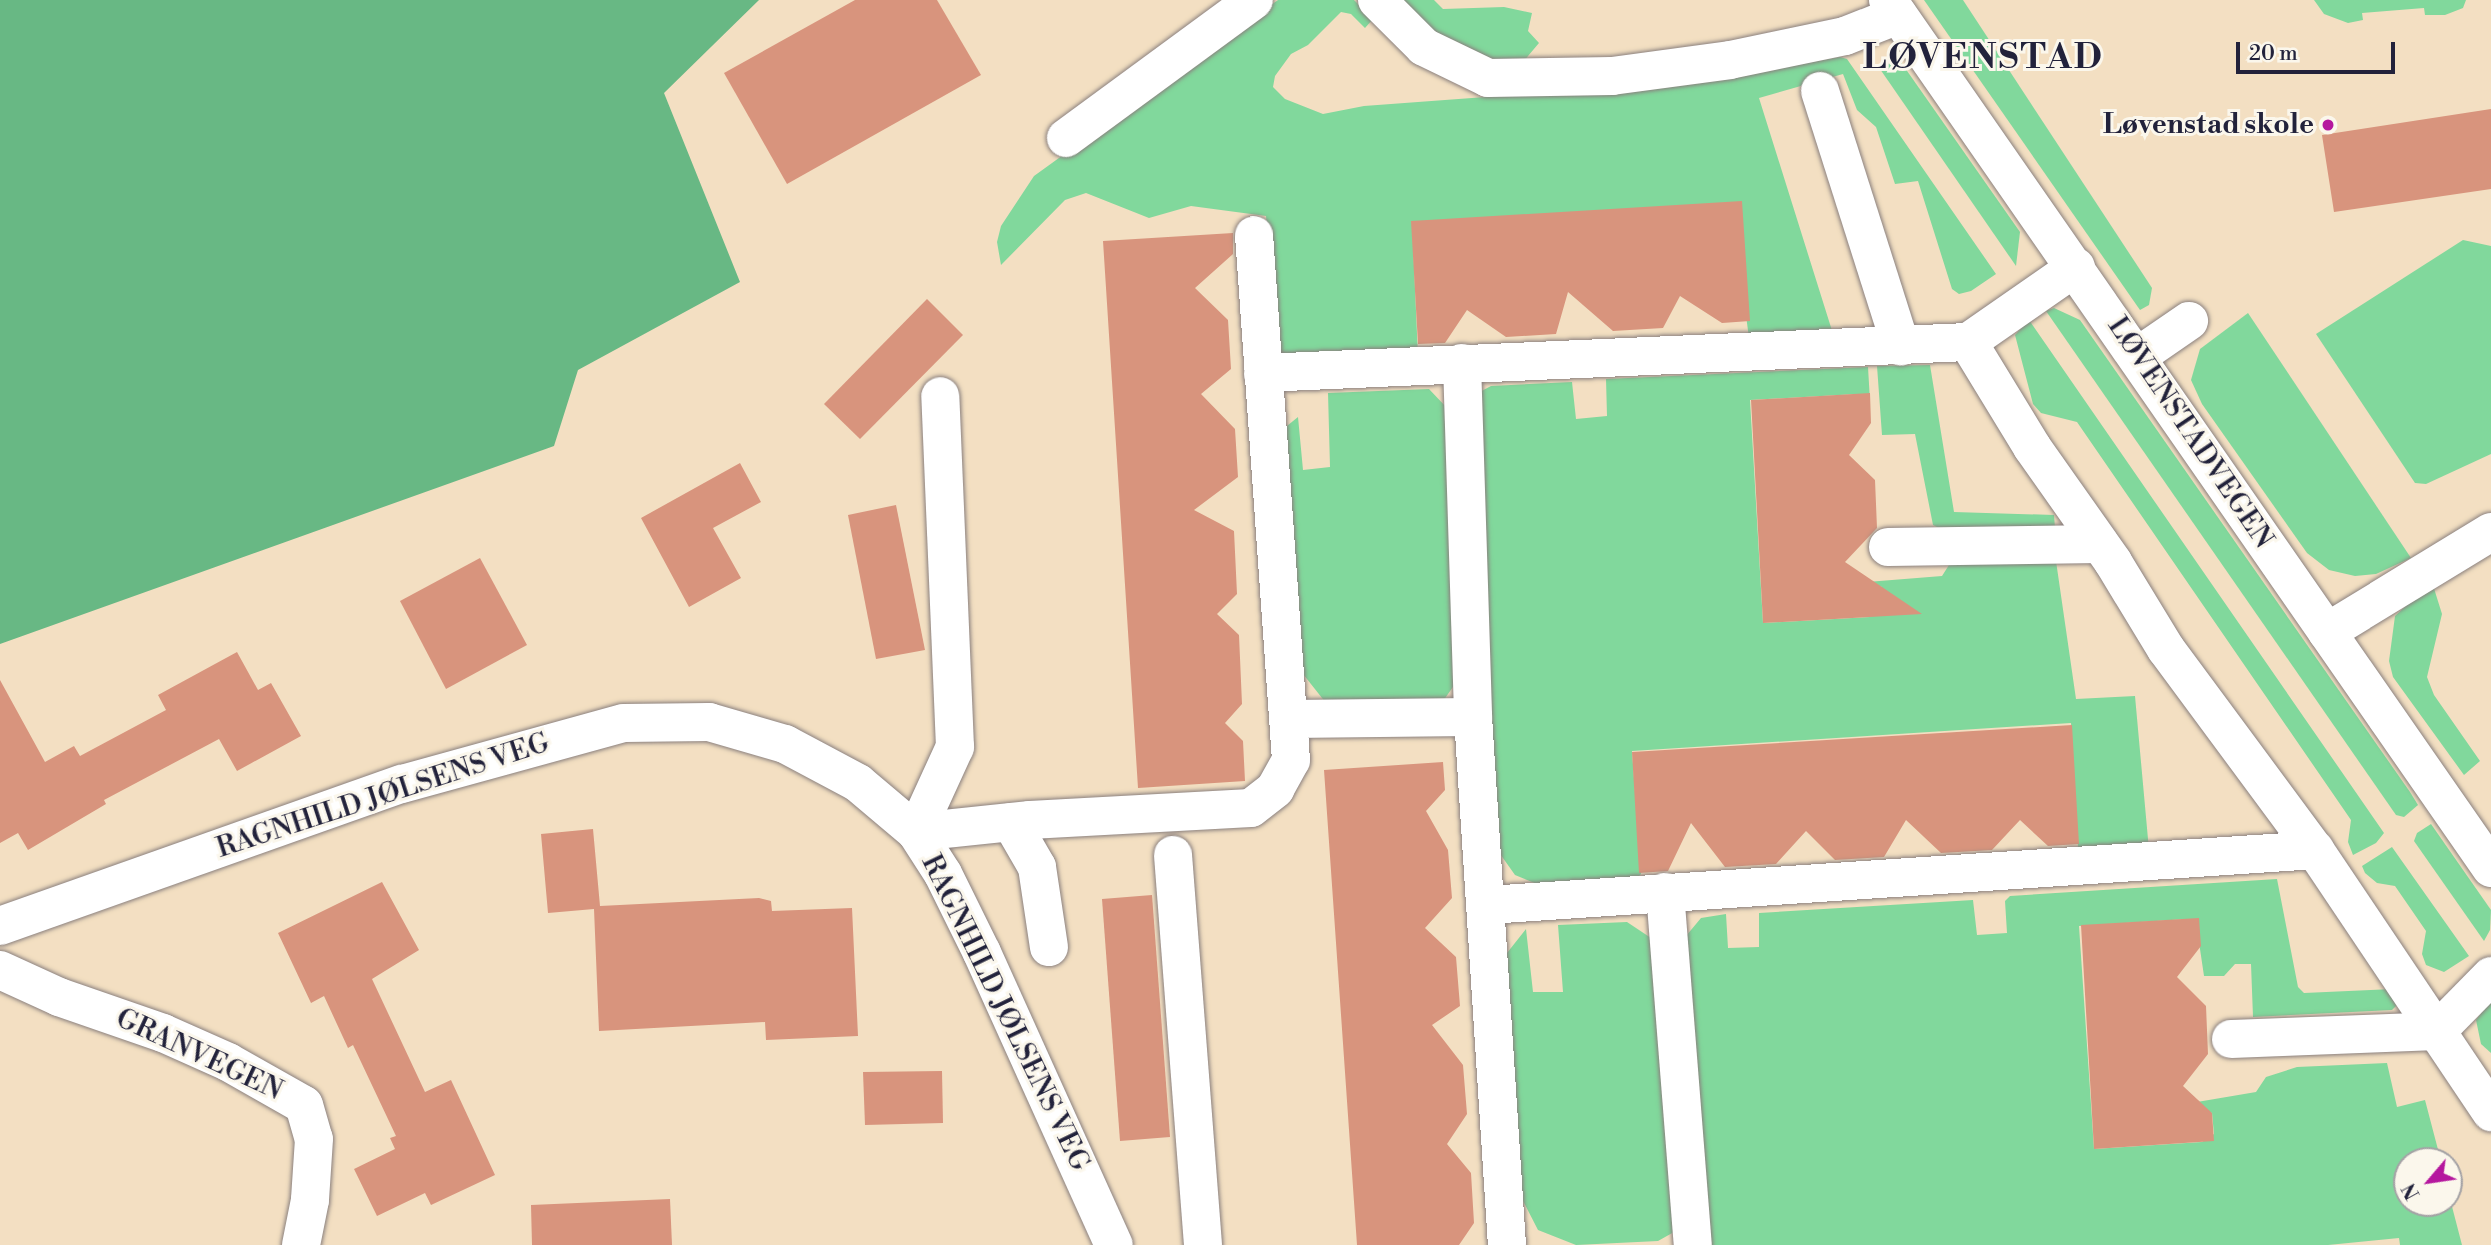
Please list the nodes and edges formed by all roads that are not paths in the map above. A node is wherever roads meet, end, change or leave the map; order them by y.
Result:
1 (1254, 0) edge
2 (1377, 0) edge
3 (1893, 8) edge
4 (1820, 92) dead end
5 (1066, 138) dead end
6 (1254, 235) dead end
7 (2076, 267) junction
8 (2189, 321) dead end
9 (1968, 342) junction
10 (1901, 346) junction
11 (2138, 356) junction
12 (1462, 363) junction
13 (1263, 373) junction
14 (940, 396) dead end
15 (2491, 532) edge
16 (2101, 544) junction
17 (1888, 547) dead end
18 (2327, 632) junction
19 (1473, 716) junction
20 (1288, 719) junction
21 (1010, 821) junction
22 (916, 832) junction
23 (2315, 850) junction
24 (1173, 855) dead end
25 (2491, 868) edge
26 (1665, 892) junction
27 (1488, 905) junction
28 (0, 926) edge
29 (1049, 947) dead end
30 (0, 970) edge
31 (2491, 976) edge
32 (2437, 1031) junction
33 (2231, 1039) dead end
34 (2491, 1112) edge
35 (301, 1245) edge
36 (1114, 1245) edge
37 (1203, 1245) edge
38 (1507, 1245) edge
39 (1693, 1245) edge

1 - 5 street
2 - 3 street
3 - 7 street, LØVENSTADVEGEN
4 - 10 street
6 - 13 street
7 - 9 street
7 - 11 street, LØVENSTADVEGEN
8 - 11 street
9 - 10 street
9 - 16 street
10 - 12 street
11 - 18 street, LØVENSTADVEGEN
12 - 13 street
12 - 19 street
13 - 20 street
14 - 22 street
15 - 18 street
16 - 17 street
16 - 23 street
18 - 25 street, LØVENSTADVEGEN
19 - 20 street
19 - 27 street
20 - 21 street
21 - 22 street
21 - 29 street
22 - 28 street, RAGNHILD JØLSENS VEG
22 - 36 street, RAGNHILD JØLSENS VEG
23 - 26 street
23 - 32 street
24 - 37 street
26 - 27 street
26 - 39 street
27 - 38 street
30 - 35 street, GRANVEGEN
31 - 32 street
32 - 33 street
32 - 34 street

